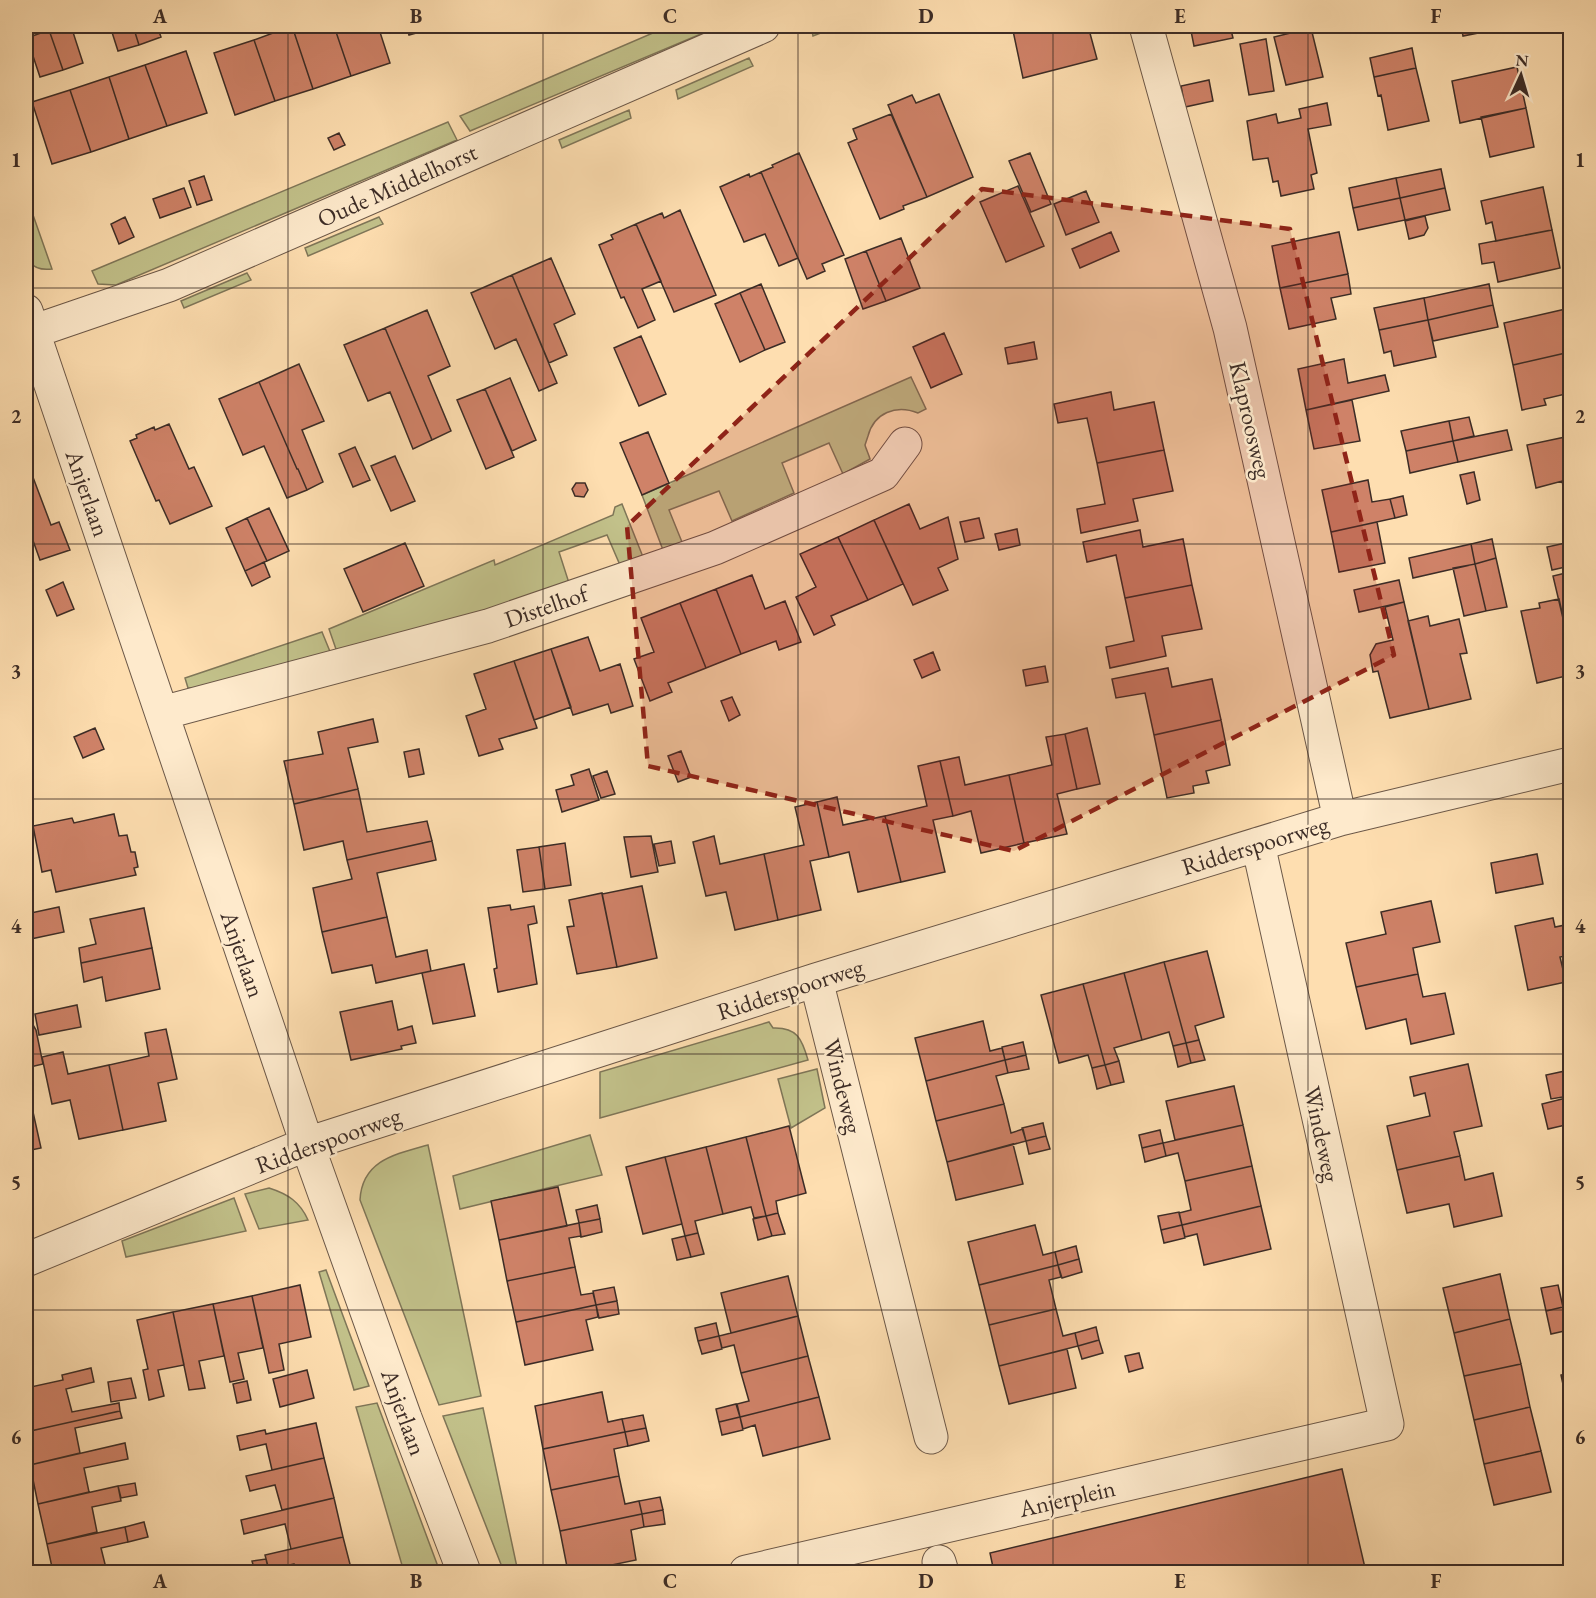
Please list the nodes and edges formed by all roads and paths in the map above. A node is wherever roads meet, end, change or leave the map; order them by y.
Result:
1 (763, 26) edge
2 (1146, 26) edge
3 (28, 325) edge
4 (904, 444) dead end
5 (162, 714) junction
6 (1570, 764) edge
7 (1340, 819) junction
8 (1258, 844) junction
9 (816, 980) junction
10 (307, 1144) junction
11 (26, 1260) edge
12 (1387, 1424) joint
13 (931, 1437) dead end
14 (464, 1572) edge
15 (746, 1572) edge

1 - 3 street, Oude Middelhorst
2 - 7 street, Klaproosweg
3 - 5 street, Anjerlaan
4 - 5 street, Distelhof
5 - 10 street, Anjerlaan
6 - 7 street, Ridderspoorweg
7 - 8 street, Ridderspoorweg
8 - 9 street, Ridderspoorweg
8 - 12 street, Windeweg
9 - 10 street, Ridderspoorweg
9 - 13 street, Windeweg
10 - 11 street, Ridderspoorweg
10 - 14 street, Anjerlaan
12 - 15 street, Anjerplein

